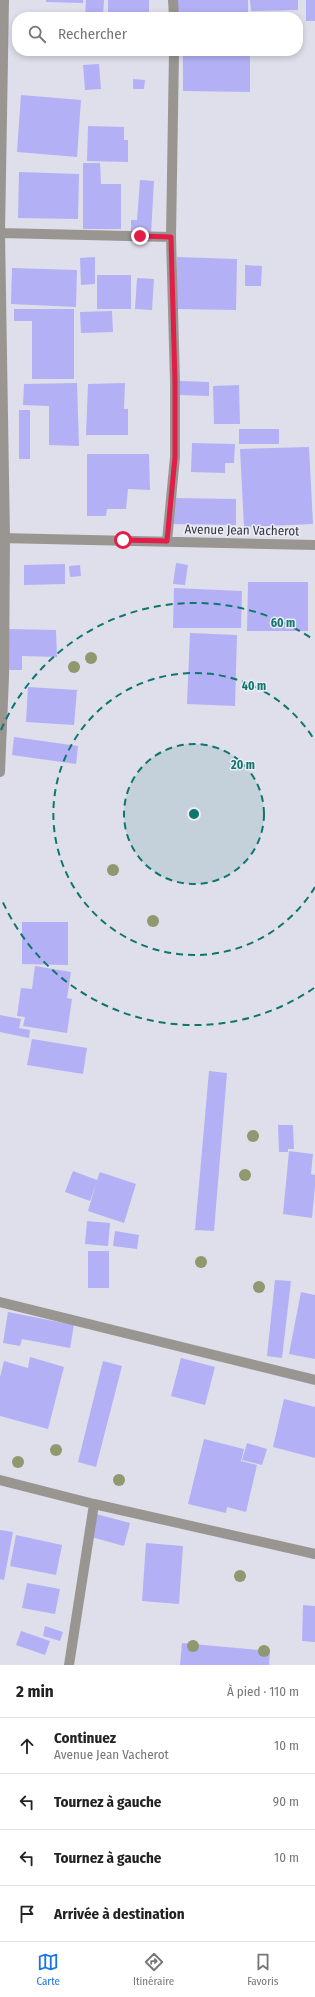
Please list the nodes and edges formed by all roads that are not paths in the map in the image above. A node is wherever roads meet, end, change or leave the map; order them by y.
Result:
1 (4, 0) edge
2 (174, 0) edge
3 (174, 12) edge
4 (174, 56) edge
5 (0, 233) edge
6 (171, 237) junction
7 (3, 538) edge
8 (167, 541) junction
9 (315, 545) edge
10 (2, 677) edge
11 (0, 772) edge
12 (0, 1302) edge
13 (315, 1380) edge
14 (0, 1480) edge
15 (94, 1504) junction
16 (315, 1554) edge
17 (69, 1665) edge

1 - 5 street
2 - 3 street
4 - 6 street
5 - 6 street
5 - 7 street
6 - 8 street
7 - 8 street, Avenue Jean Vacherot
7 - 10 street
8 - 9 street, Avenue Jean Vacherot
10 - 11 street
12 - 13 street
14 - 15 street
15 - 16 street
15 - 17 street

